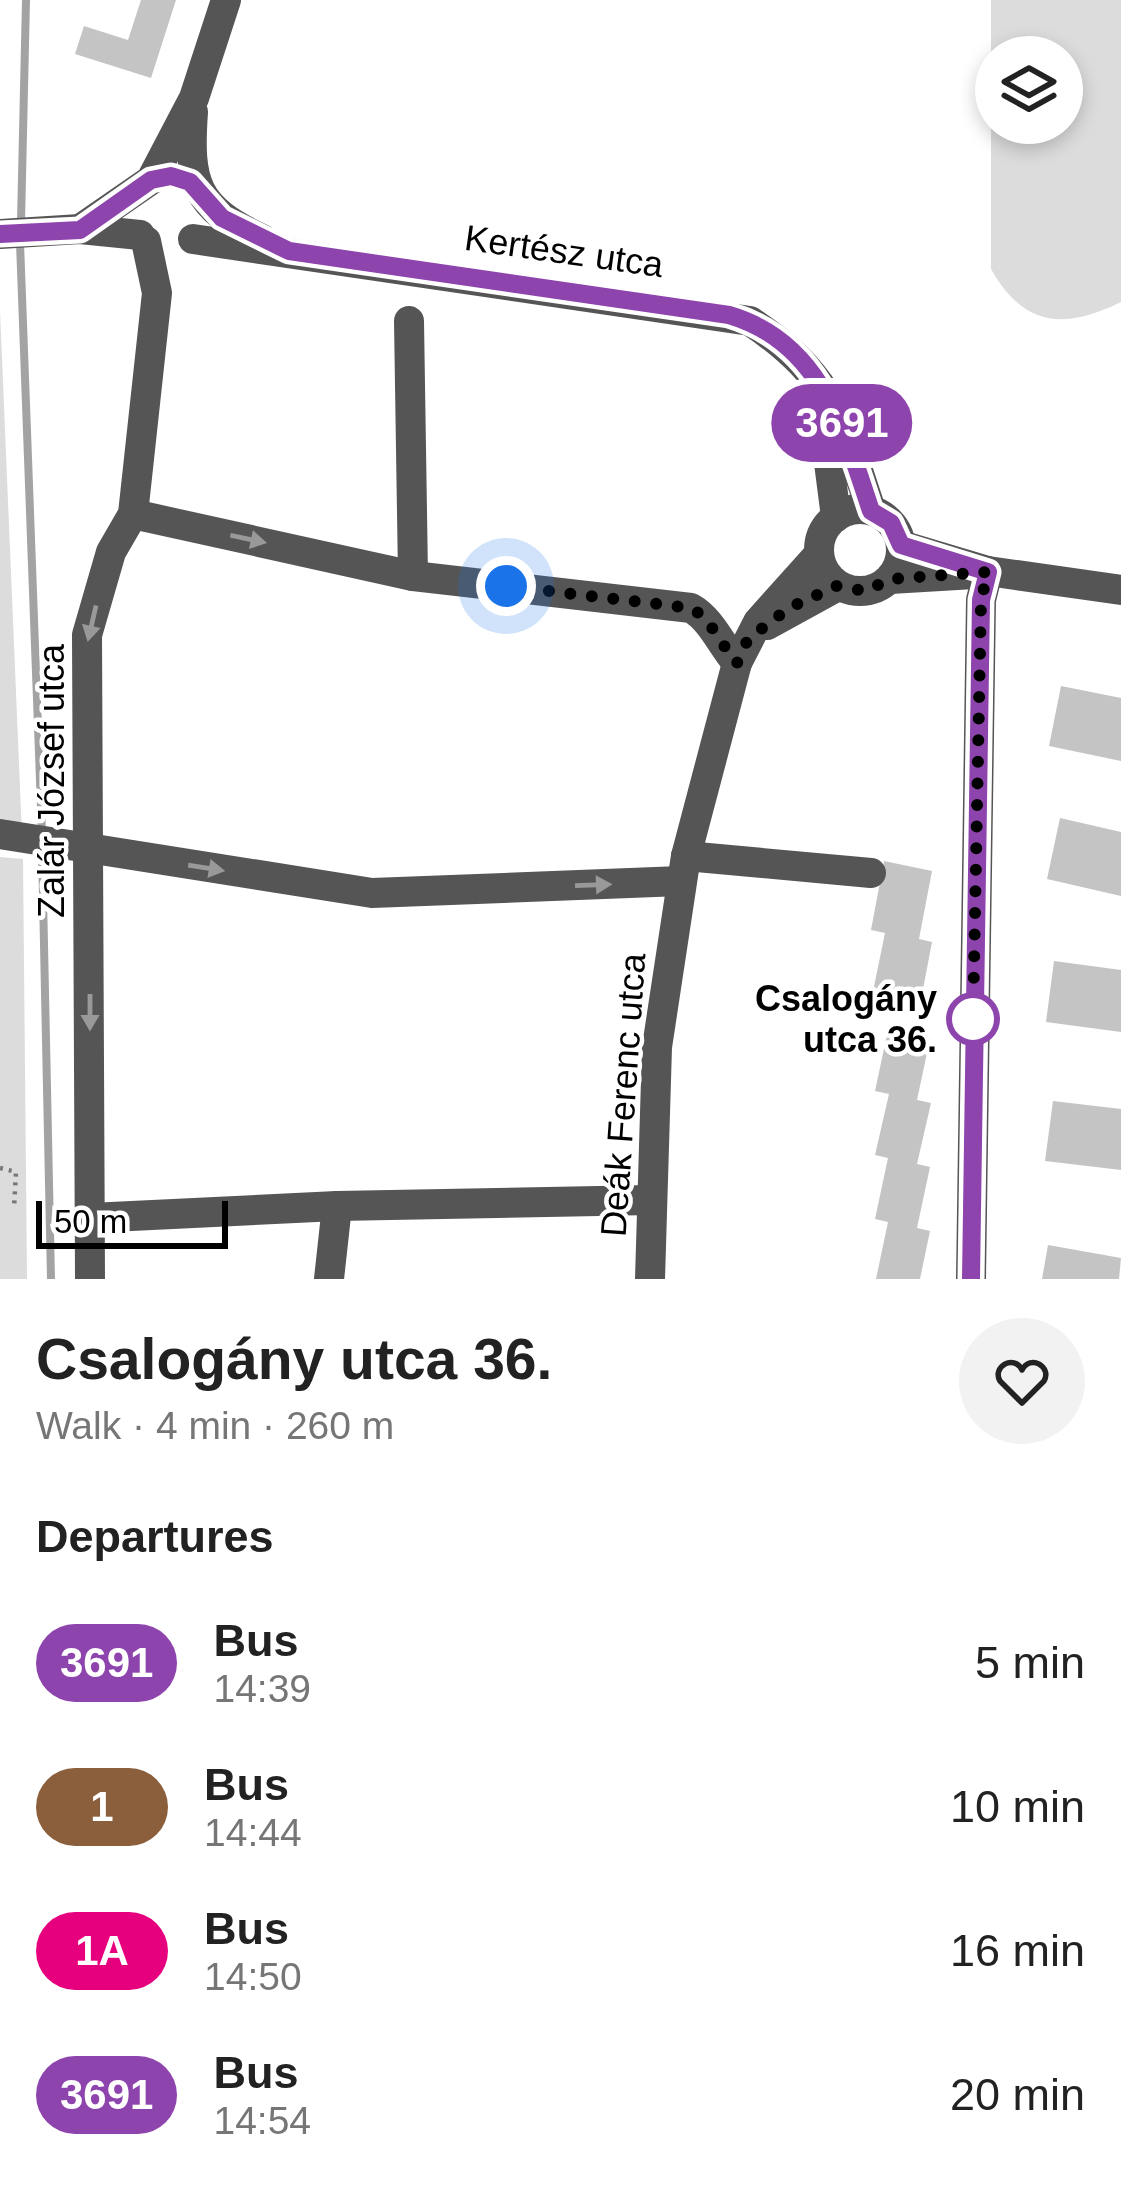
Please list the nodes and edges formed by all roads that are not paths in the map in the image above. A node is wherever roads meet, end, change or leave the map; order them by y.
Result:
1 (226, 0) edge
2 (194, 98) junction
3 (143, 187) junction
4 (201, 196) junction
5 (80, 230) junction
6 (0, 234) edge
7 (143, 238) junction
8 (186, 243) junction
9 (289, 251) junction
10 (157, 293) junction
11 (409, 321) dead end
12 (811, 369) junction
13 (871, 511) junction
14 (133, 514) junction
15 (836, 517) junction
16 (901, 545) junction
17 (818, 554) junction
18 (988, 572) junction
19 (413, 575) junction
20 (890, 579) junction
21 (838, 586) junction
22 (1121, 590) edge
23 (743, 651) junction
24 (3, 835) edge
25 (82, 849) junction
26 (684, 868) junction
27 (872, 872) dead end
28 (651, 1200) junction
29 (337, 1205) junction
30 (90, 1218) junction
31 (91, 1279) edge
32 (329, 1279) edge
33 (650, 1279) edge
34 (971, 1279) edge

1 - 2 street
2 - 3 street
2 - 4 street
3 - 4 street
3 - 5 street
3 - 7 street
4 - 8 street
4 - 9 street
5 - 6 street
5 - 7 street
7 - 8 street
7 - 10 street
8 - 9 street, Kertész utca
8 - 10 street
9 - 12 street, Kertész utca
10 - 14 street, Zalár József utca
11 - 19 street
12 - 13 street, Kertész utca
12 - 15 street
13 - 15 street
13 - 16 street
14 -> 19 street
14 -> 25 street, Zalár József utca
15 - 17 street
16 - 18 street
16 - 20 street
17 - 21 street
17 - 23 street
18 - 20 street
18 - 22 street
18 - 34 street
19 - 23 street
20 - 21 street
21 - 23 street
23 - 26 street, Deák Ferenc utca
24 - 25 street
25 -> 26 street
25 -> 30 street, Zalár József utca
26 - 27 street
26 - 28 street, Deák Ferenc utca
28 - 29 street
28 - 33 street, Deák Ferenc utca
29 - 30 street
29 - 32 street
30 - 31 street, Zalár József utca

